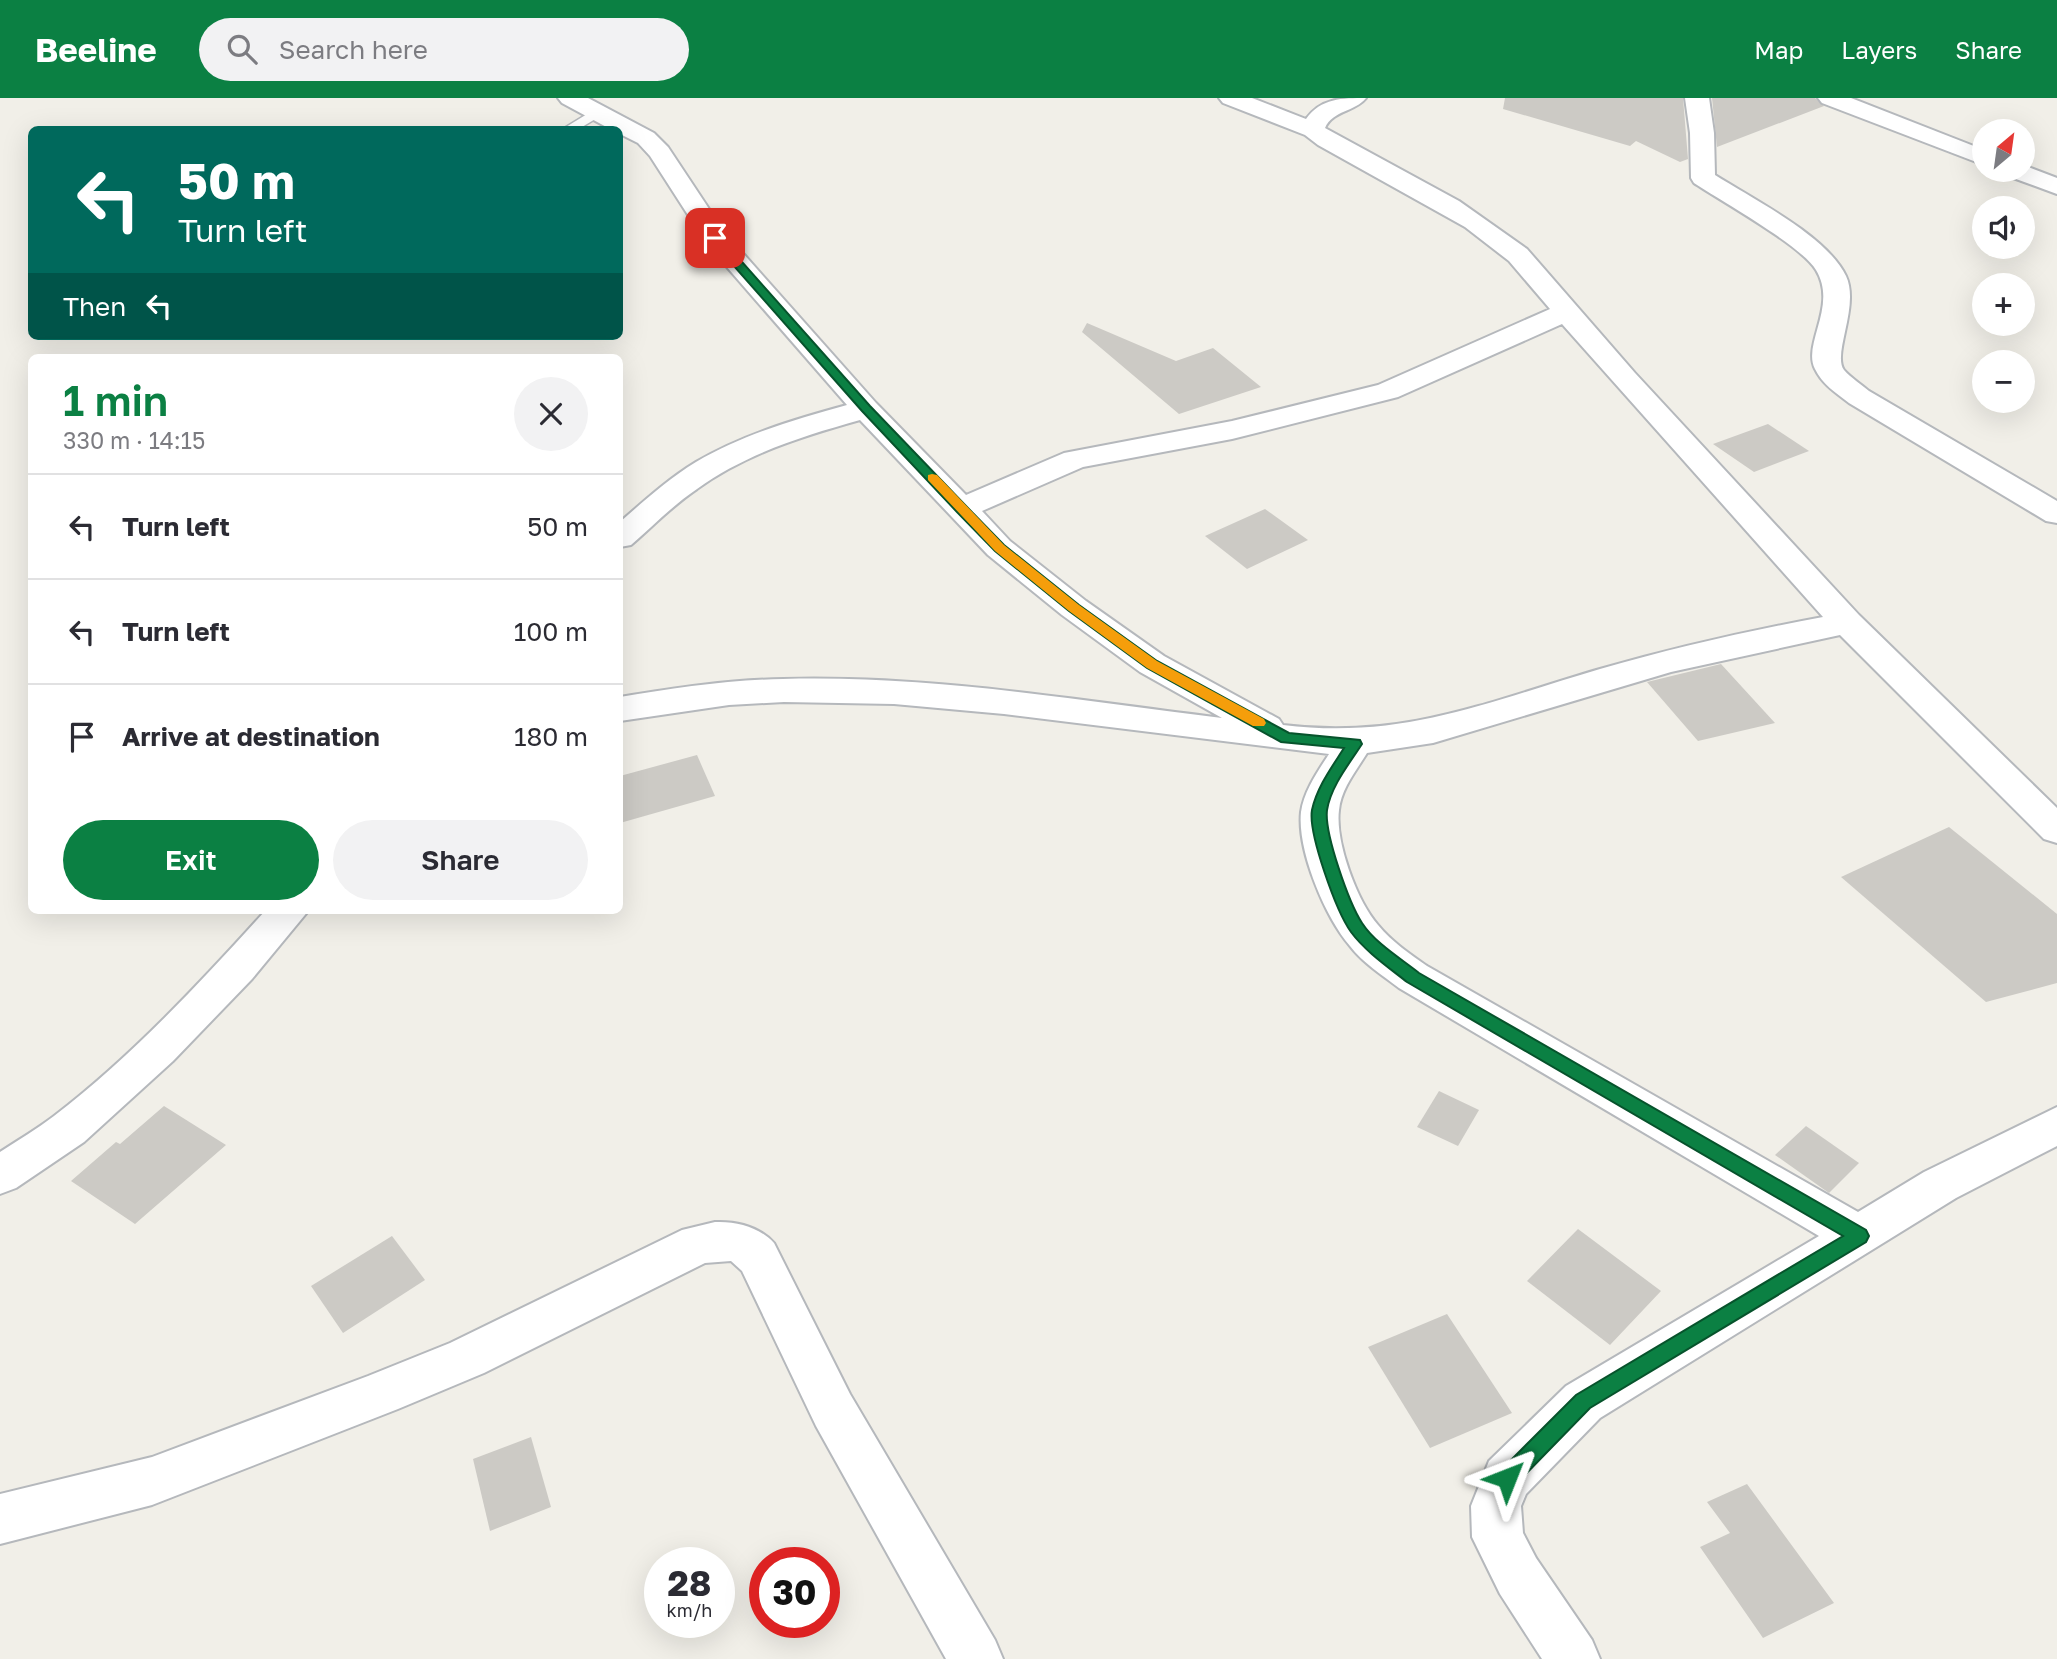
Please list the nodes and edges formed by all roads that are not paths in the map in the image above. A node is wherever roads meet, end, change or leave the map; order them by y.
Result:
1 (570, 98) edge
2 (1231, 98) edge
3 (1354, 98) edge
4 (1697, 98) edge
5 (1830, 98) edge
6 (597, 112) junction
7 (574, 126) edge
8 (1313, 130) junction
9 (1972, 153) edge
10 (2035, 178) edge
11 (2057, 187) edge
12 (1568, 311) junction
13 (866, 409) junction
14 (961, 509) junction
15 (2057, 514) edge
16 (623, 535) edge
17 (1847, 623) junction
18 (623, 709) edge
19 (1286, 738) junction
20 (1354, 744) junction
21 (2057, 830) edge
22 (285, 914) edge
23 (2057, 1125) edge
24 (0, 1175) edge
25 (1859, 1236) junction
26 (0, 1518) edge
27 (976, 1659) edge
28 (1573, 1659) edge

1 - 6 street
2 - 8 street
3 - 8 street
4 - 15 street
5 - 9 street
6 - 7 lane
6 - 13 street
8 - 12 street
10 - 11 street
12 - 14 street
12 - 17 street
13 - 14 street
13 - 16 street
14 - 19 street
17 - 20 street
17 - 21 street
18 - 19 street
19 - 20 street
20 - 25 street
22 - 24 street
23 - 25 street
25 - 28 street
26 - 27 street

